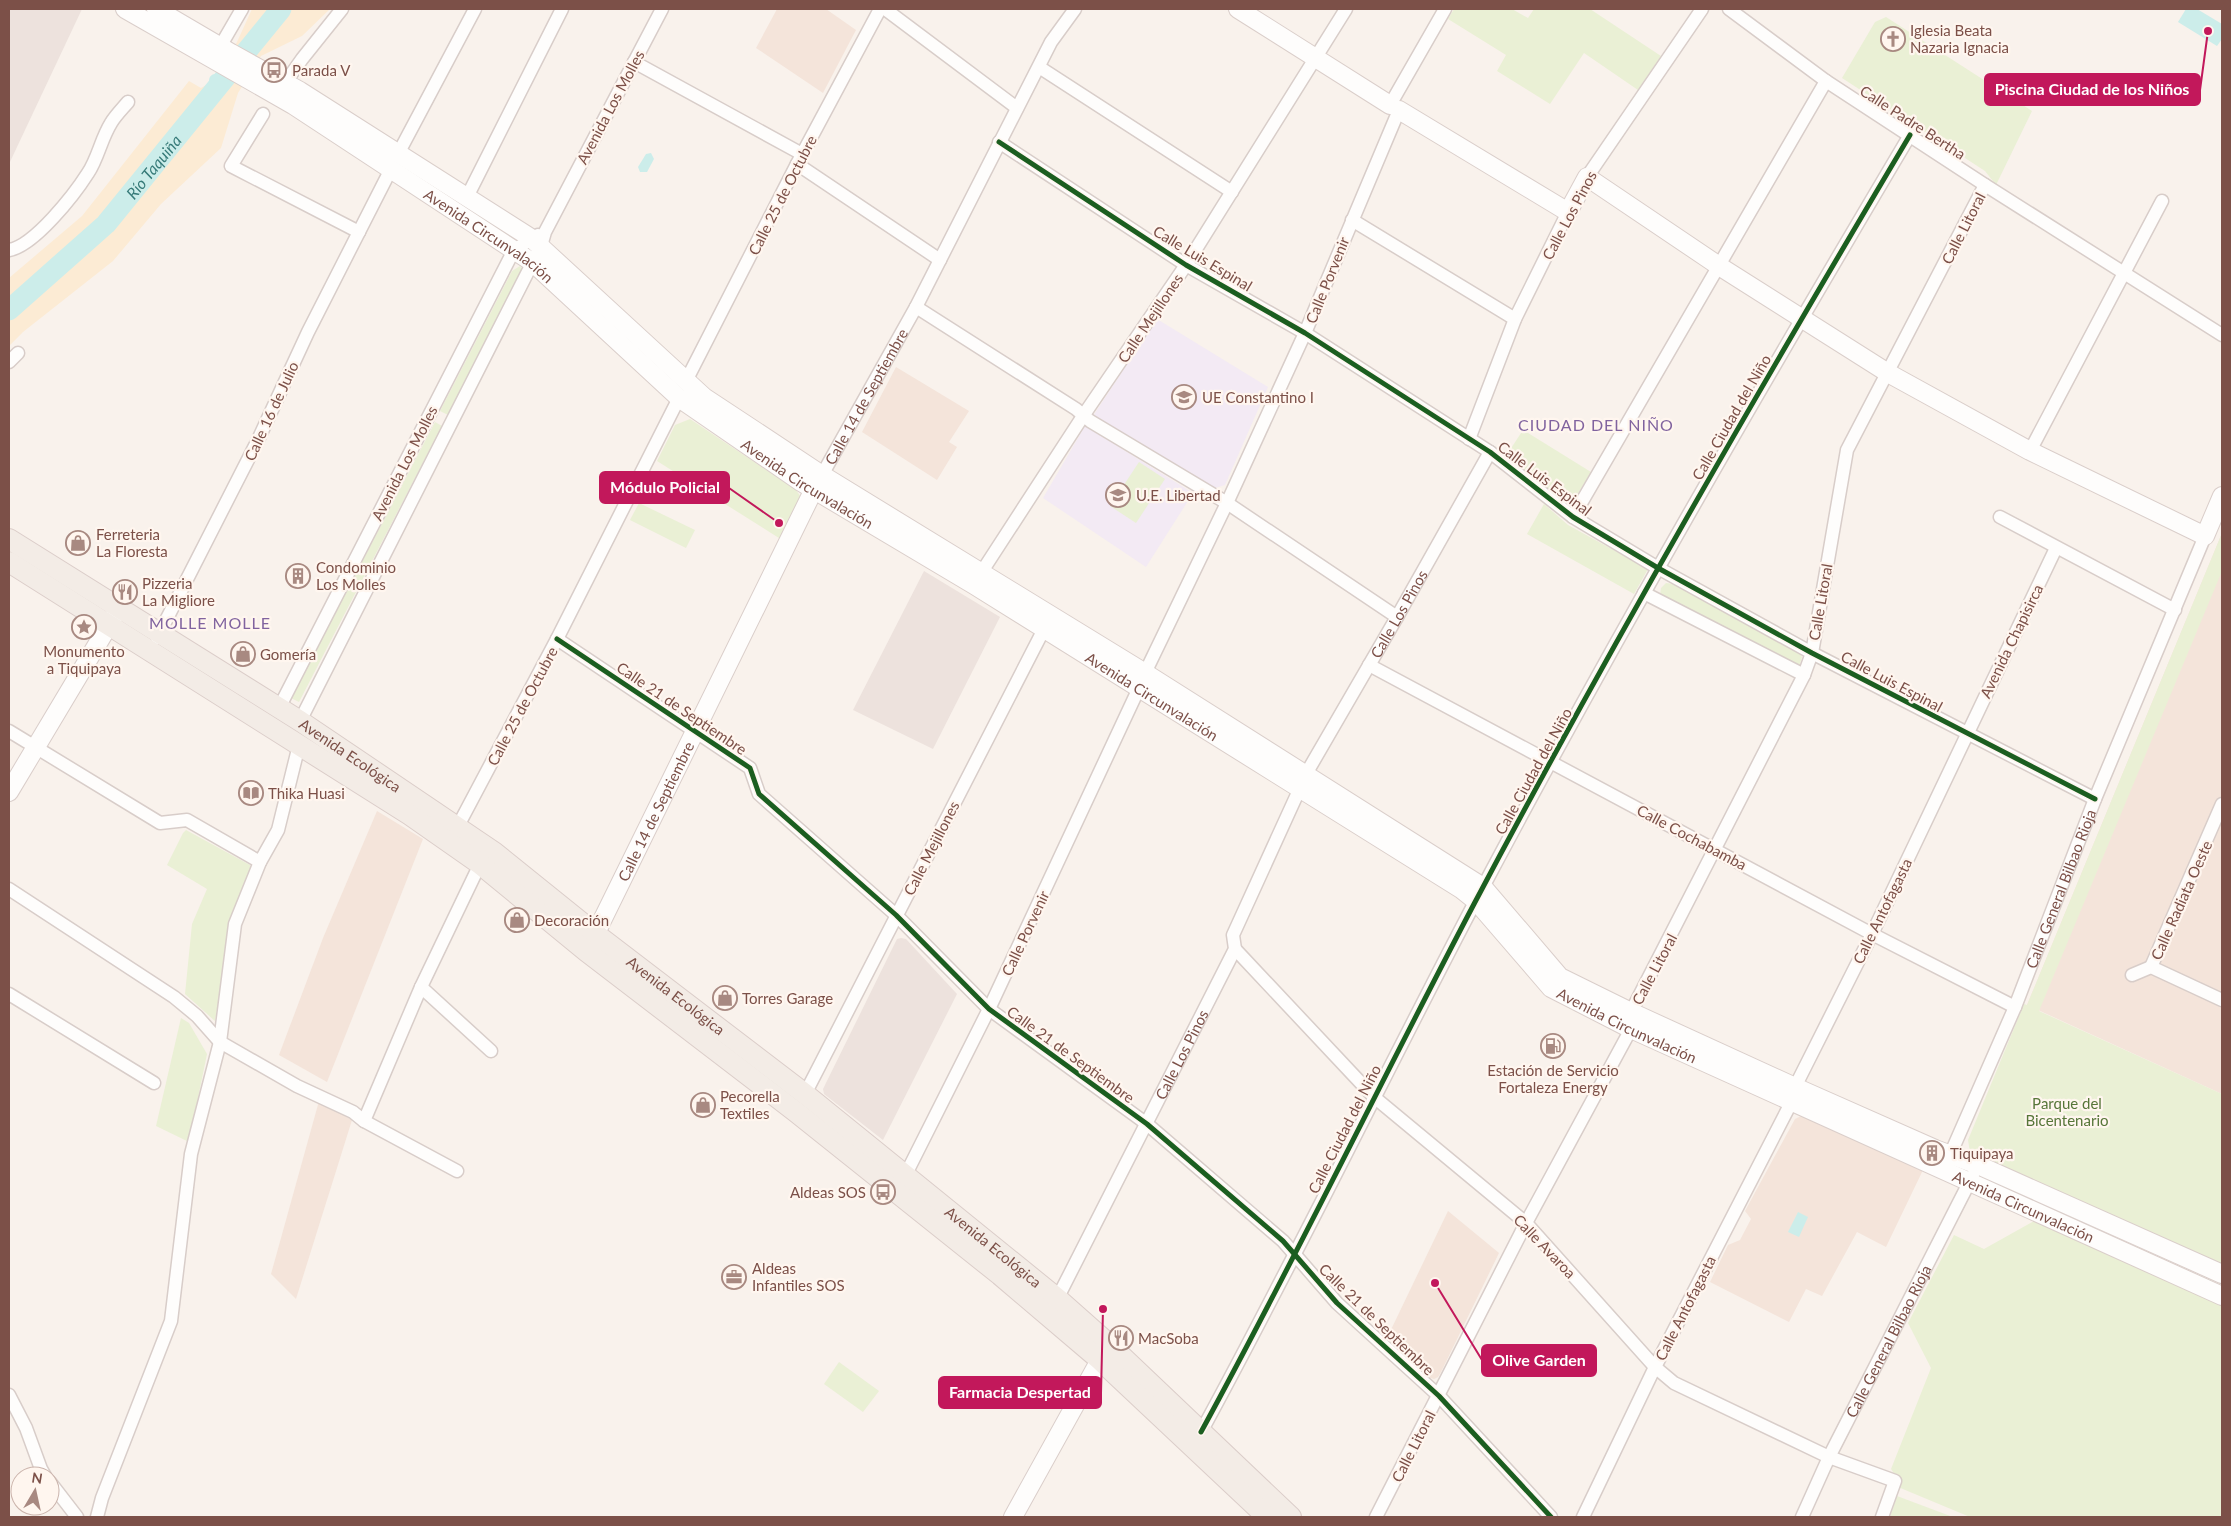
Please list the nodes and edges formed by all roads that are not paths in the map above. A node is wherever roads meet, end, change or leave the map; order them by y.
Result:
1 (125, 9) edge
2 (156, 9) edge
3 (242, 9) edge
4 (342, 9) edge
5 (475, 9) edge
6 (562, 9) edge
7 (662, 9) edge
8 (880, 9) edge
9 (885, 9) edge
10 (1075, 9) edge
11 (1238, 9) edge
12 (1346, 9) edge
13 (1445, 9) edge
14 (1702, 9) edge
15 (1729, 9) edge
16 (222, 56) junction
17 (1315, 58) junction
18 (634, 62) junction
19 (1038, 67) junction
20 (255, 76) junction
21 (1826, 82) junction
22 (285, 83) junction
23 (128, 102) dead end
24 (1017, 108) junction
25 (1394, 108) junction
26 (263, 114) dead end
27 (1910, 135) junction
28 (999, 142) junction
29 (800, 159) junction
30 (394, 162) junction
31 (1587, 177) junction
32 (1985, 185) junction
33 (1232, 192) junction
34 (467, 197) junction
35 (2162, 201) dead end
36 (1568, 212) junction
37 (1352, 220) junction
38 (359, 232) junction
39 (539, 238) junction
40 (9, 250) edge
41 (514, 250) junction
42 (940, 260) junction
43 (532, 262) junction
44 (1186, 265) junction
45 (1720, 266) junction
46 (2124, 274) junction
47 (916, 308) junction
48 (1802, 317) junction
49 (1515, 319) junction
50 (1305, 333) junction
51 (2222, 335) edge
52 (1888, 373) junction
53 (686, 382) junction
54 (679, 398) junction
55 (1083, 416) junction
56 (1469, 439) junction
57 (2030, 451) junction
58 (1490, 452) junction
59 (818, 482) junction
60 (2222, 496) edge
61 (1227, 503) junction
62 (1574, 517) junction
63 (2000, 518) dead end
64 (2205, 536) junction
65 (9, 539) edge
66 (2056, 548) junction
67 (9, 562) edge
68 (1658, 568) junction
69 (981, 573) junction
70 (1644, 593) junction
71 (119, 608) junction
72 (2175, 610) junction
73 (1397, 617) junction
74 (108, 625) junction
75 (1044, 628) junction
76 (557, 639) junction
77 (155, 642) junction
78 (1812, 653) junction
79 (1369, 665) junction
80 (1804, 675) junction
81 (1142, 680) junction
82 (279, 708) junction
83 (300, 721) junction
84 (9, 731) edge
85 (696, 732) junction
86 (1966, 734) junction
87 (299, 745) junction
88 (37, 747) junction
89 (1552, 761) junction
90 (1303, 781) junction
91 (9, 792) edge
92 (2094, 799) junction
93 (2222, 804) edge
94 (2220, 819) edge
95 (458, 826) junction
96 (1716, 850) junction
97 (260, 862) junction
98 (480, 864) junction
99 (9, 890) edge
100 (1480, 894) junction
101 (896, 915) junction
102 (1872, 934) junction
103 (596, 935) junction
104 (1235, 949) junction
105 (586, 952) junction
106 (2151, 967) junction
107 (2132, 975) dead end
108 (421, 987) junction
109 (9, 994) edge
110 (2222, 1000) edge
111 (2016, 1007) junction
112 (989, 1009) junction
113 (1631, 1021) junction
114 (220, 1042) junction
115 (491, 1051) dead end
116 (154, 1083) dead end
117 (805, 1094) junction
118 (1793, 1094) junction
119 (1374, 1096) junction
120 (364, 1121) junction
121 (1147, 1124) junction
122 (1946, 1162) junction
123 (1978, 1165) junction
124 (457, 1171) dead end
125 (905, 1176) junction
126 (1969, 1183) junction
127 (1526, 1223) junction
128 (1294, 1255) junction
129 (2222, 1274) edge
130 (2222, 1296) edge
131 (1053, 1307) junction
132 (1106, 1353) junction
133 (1655, 1367) junction
134 (9, 1395) edge
135 (1439, 1396) junction
136 (1201, 1432) junction
137 (1829, 1457) junction
138 (40, 1466) edge
139 (60, 1495) edge
140 (77, 1517) edge
141 (97, 1517) edge
142 (1013, 1517) edge
143 (1267, 1517) edge
144 (1291, 1517) edge
145 (1376, 1517) edge
146 (1550, 1517) edge
147 (1583, 1517) edge
148 (1802, 1517) edge
149 (1882, 1517) edge

1 - 16 main road, Avenida Circunvalación
2 - 16 main road, Avenida Circunvalación
3 - 16 street
4 - 22 street
5 - 30 street, Calle 16 de Julio
6 - 34 street
7 - 18 street, Avenida Los Molles
8 - 29 street, Calle 25 de Octubre
9 - 24 street
10 - 19 street, Calle 14 de Septiembre
11 - 17 main road
12 - 17 street, Calle Mejillones
13 - 25 street, Calle Porvenir
14 - 31 street, Calle Los Pinos
15 - 21 street, Calle Padre Bertha
16 - 20 main road, Avenida Circunvalación
17 - 25 main road
17 - 33 street, Calle Mejillones
18 - 29 street
18 - 39 street, Avenida Los Molles
19 - 24 street, Calle 14 de Septiembre
19 - 33 street
20 - 22 main road, Avenida Circunvalación
20 - 30 main road, Avenida Circunvalación
21 - 27 street, Calle Padre Bertha
21 - 45 street
22 - 30 main road, Avenida Circunvalación
23 - 40 street
24 - 28 street, Calle 14 de Septiembre
25 - 36 main road
25 - 37 street, Calle Porvenir
26 - 38 street
27 - 32 street, Calle Padre Bertha
27 - 48 street, Calle Ciudad del Niño
28 - 42 street, Calle 14 de Septiembre
28 - 44 street, Calle Luis Espinal
29 - 42 street
29 - 53 street, Calle 25 de Octubre
30 - 34 main road, Avenida Circunvalación
30 - 38 street, Calle 16 de Julio
30 - 41 main road, Avenida Circunvalación
31 - 36 main road, Calle Los Pinos
31 - 45 main road
32 - 46 street, Calle Padre Bertha
32 - 52 street, Calle Litoral
33 - 44 street, Calle Mejillones
34 - 39 main road, Avenida Circunvalación
35 - 46 street
36 - 49 street, Calle Los Pinos
37 - 49 street
37 - 50 street, Calle Porvenir
38 - 77 street, Calle 16 de Julio
39 - 41 street, Avenida Los Molles
39 - 43 street, Avenida Los Molles
39 - 53 main road, Avenida Circunvalación
41 - 43 main road, Avenida Circunvalación
41 - 82 street, Avenida Los Molles
42 - 47 street, Calle 14 de Septiembre
43 - 54 main road, Avenida Circunvalación
43 - 83 street, Avenida Los Molles
44 - 50 street, Calle Luis Espinal
44 - 55 street, Calle Mejillones
45 - 48 main road
45 - 62 street
46 - 51 street, Calle Padre Bertha
46 - 57 street
47 - 55 street
47 - 59 street, Calle 14 de Septiembre
48 - 52 main road
48 - 68 street, Calle Ciudad del Niño
49 - 56 street, Calle Los Pinos
50 - 56 street, Calle Luis Espinal
50 - 61 street, Calle Porvenir
52 - 57 main road
52 - 78 street, Calle Litoral
53 - 59 main road, Avenida Circunvalación
54 - 59 main road, Avenida Circunvalación
54 - 76 street, Calle 25 de Octubre
55 - 61 street
55 - 69 street, Calle Mejillones
56 - 58 street, Calle Luis Espinal
57 - 64 main road
58 - 62 street, Calle Luis Espinal
58 - 73 street, Calle Los Pinos
59 - 69 main road, Avenida Circunvalación
59 - 75 main road, Avenida Circunvalación
59 - 85 main road, Calle 14 de Septiembre
60 - 64 main road, Calle General Bilbao Rioja
61 - 73 street
61 - 81 street, Calle Porvenir
62 - 68 street, Calle Luis Espinal
63 - 66 street
64 - 72 street, Calle General Bilbao Rioja
65 - 71 main road, Avenida Ecológica
66 - 72 street
66 - 86 street, Avenida Chapisirca
67 - 74 main road, Avenida Ecológica
68 - 70 street, Calle Ciudad del Niño
68 - 78 street, Calle Luis Espinal
69 - 81 main road, Avenida Circunvalación
70 - 80 street
70 - 89 street, Calle Ciudad del Niño
71 - 74 main road
71 - 77 main road, Avenida Ecológica
72 - 92 street, Calle General Bilbao Rioja
73 - 79 street, Calle Los Pinos
74 - 77 main road, Avenida Ecológica
74 - 88 main road
75 - 81 main road, Avenida Circunvalación
75 - 101 street, Calle Mejillones
76 - 85 street, Calle 21 de Septiembre
76 - 95 street, Calle 25 de Octubre
77 - 82 main road, Avenida Ecológica
77 - 87 main road, Avenida Ecológica
78 - 80 street, Calle Litoral
78 - 86 street, Calle Luis Espinal
79 - 89 street, Calle Cochabamba
79 - 90 street, Calle Los Pinos
80 - 96 street, Calle Litoral
81 - 90 main road, Avenida Circunvalación
81 - 112 street, Calle Porvenir
82 - 83 main road, Avenida Ecológica
83 - 95 main road, Avenida Ecológica
84 - 88 street
85 - 101 street, Calle 21 de Septiembre
85 - 103 main road, Calle 14 de Septiembre
86 - 92 street, Calle Luis Espinal
86 - 102 street, Calle Antofagasta
87 - 97 street
87 - 98 main road, Avenida Ecológica
88 - 91 main road
88 - 97 street
89 - 96 street, Calle Cochabamba
89 - 100 street, Calle Ciudad del Niño
90 - 100 main road, Avenida Circunvalación
90 - 104 street, Calle Los Pinos
92 - 111 street, Calle General Bilbao Rioja
93 - 94 street, Calle Radiata Oeste
94 - 106 street, Calle Radiata Oeste
95 - 103 main road, Avenida Ecológica
96 - 102 street, Calle Cochabamba
96 - 113 street, Calle Litoral
97 - 114 street
98 - 105 main road, Avenida Ecológica
98 - 108 street
99 - 114 street
100 - 113 main road, Avenida Circunvalación
100 - 119 street, Calle Ciudad del Niño
101 - 112 street, Calle 21 de Septiembre
101 - 117 street, Calle Mejillones
102 - 111 street, Calle Cochabamba
102 - 118 street, Calle Antofagasta
103 - 105 main road, Calle 14 de Septiembre
103 - 117 main road, Avenida Ecológica
104 - 119 street, Calle Avaroa
104 - 121 street, Calle Los Pinos
105 - 131 main road, Avenida Ecológica
106 - 107 street
106 - 110 street
108 - 115 street
108 - 120 street
109 - 116 street
111 - 122 street, Calle General Bilbao Rioja
112 - 121 street, Calle 21 de Septiembre
112 - 125 street, Calle Porvenir
113 - 118 main road, Avenida Circunvalación
113 - 127 street, Calle Litoral
114 - 120 street
114 - 141 street
117 - 125 main road, Avenida Ecológica
118 - 122 main road, Avenida Circunvalación
118 - 133 street, Calle Antofagasta
119 - 127 street, Calle Avaroa
119 - 128 street, Calle Ciudad del Niño
120 - 124 street
121 - 128 street, Calle 21 de Septiembre
121 - 131 street, Calle Los Pinos
122 - 123 main road, Avenida Circunvalación
122 - 126 main road, Avenida Circunvalación
123 - 126 street, Calle General Bilbao Rioja
123 - 129 main road, Avenida Circunvalación
125 - 131 main road, Avenida Ecológica
126 - 130 main road, Avenida Circunvalación
126 - 137 street, Calle General Bilbao Rioja
127 - 133 street, Calle Avaroa
127 - 135 street, Calle Litoral
128 - 135 street, Calle 21 de Septiembre
128 - 136 street, Calle Ciudad del Niño
131 - 132 main road, Avenida Ecológica
132 - 136 main road, Avenida Ecológica
132 - 142 main road
132 - 143 main road, Avenida Ecológica
133 - 137 street, Calle Avaroa
133 - 147 street, Calle Antofagasta
134 - 138 street
135 - 145 street, Calle Litoral
135 - 146 street, Calle 21 de Septiembre
136 - 144 main road, Avenida Ecológica
137 - 148 street, Calle General Bilbao Rioja
137 - 149 street, Calle Avaroa
139 - 140 street

